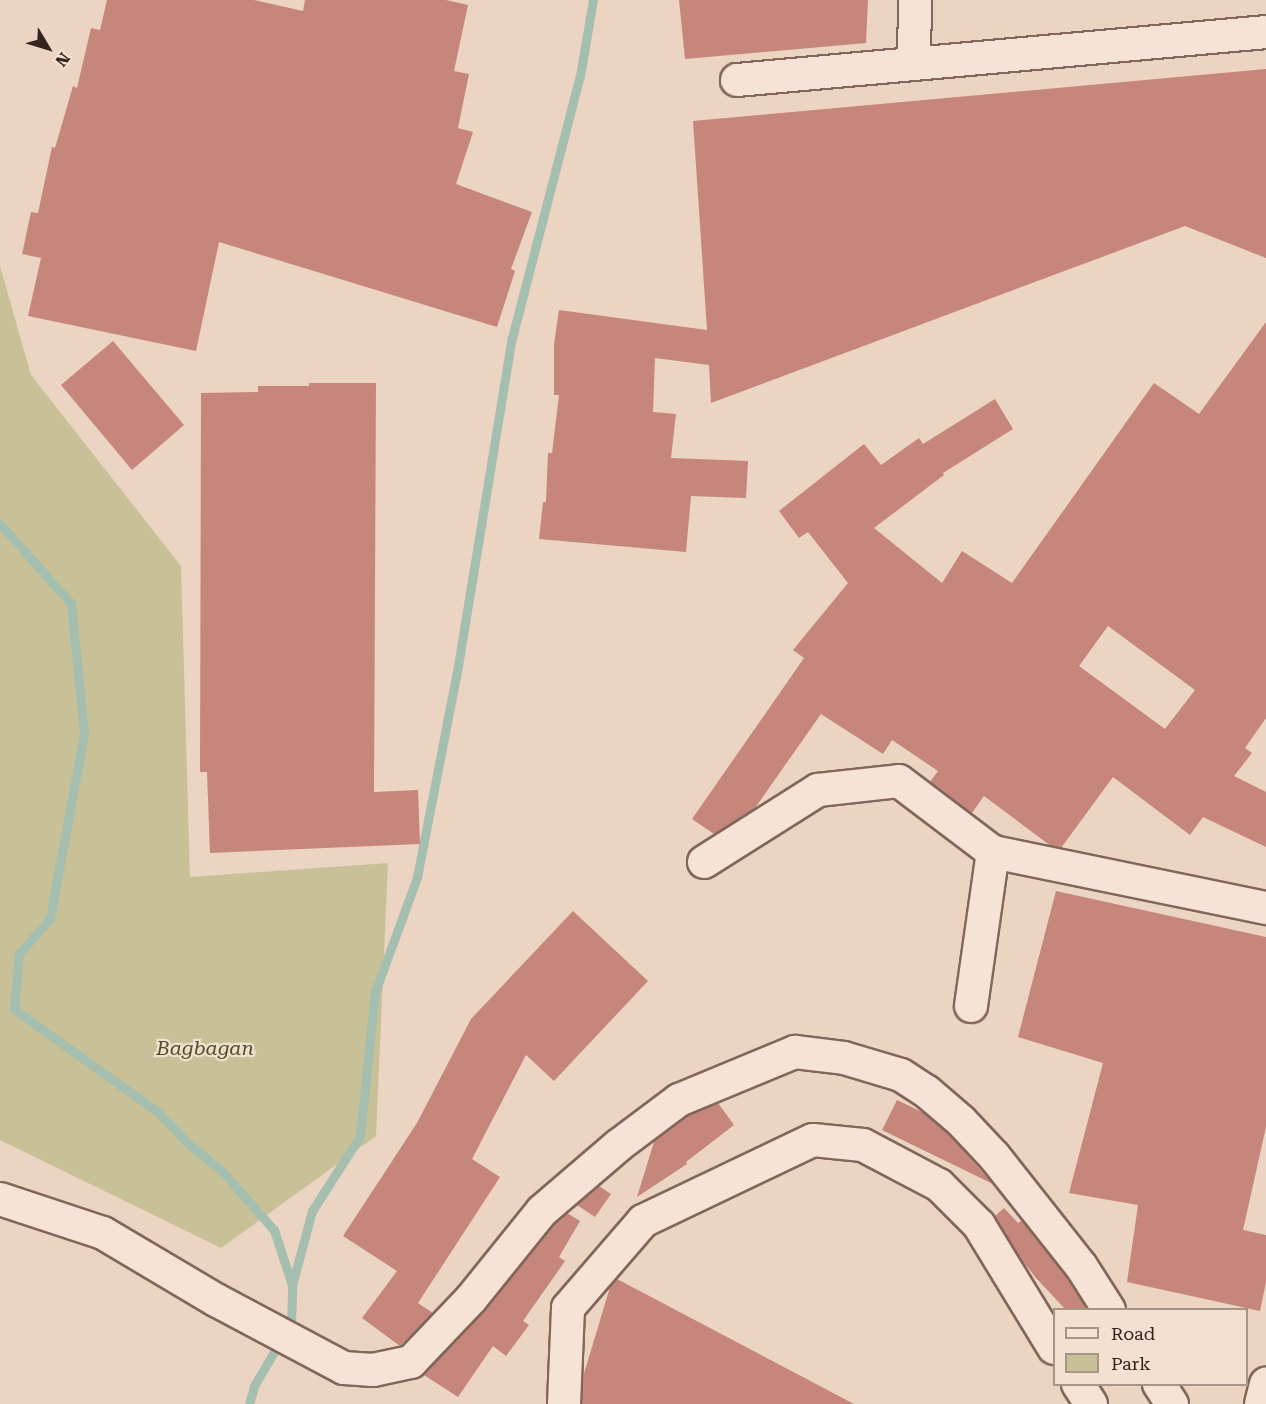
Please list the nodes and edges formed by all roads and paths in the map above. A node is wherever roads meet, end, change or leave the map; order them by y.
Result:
1 (915, 0) edge
2 (1266, 32) edge
3 (914, 62) junction
4 (737, 80) dead end
5 (993, 852) junction
6 (704, 862) dead end
7 (1266, 908) edge
8 (971, 1006) dead end
9 (0, 1199) edge
10 (1108, 1308) edge
11 (1053, 1346) edge
12 (1266, 1384) edge
13 (1079, 1386) edge
14 (1160, 1386) edge
15 (564, 1404) edge
16 (1091, 1404) edge
17 (1172, 1404) edge
18 (1261, 1404) edge

1 - 3 street
2 - 3 street
3 - 4 street
5 - 6 street
5 - 7 street
5 - 8 street
9 - 10 street
11 - 15 street
12 - 18 street
13 - 16 street
14 - 17 street

